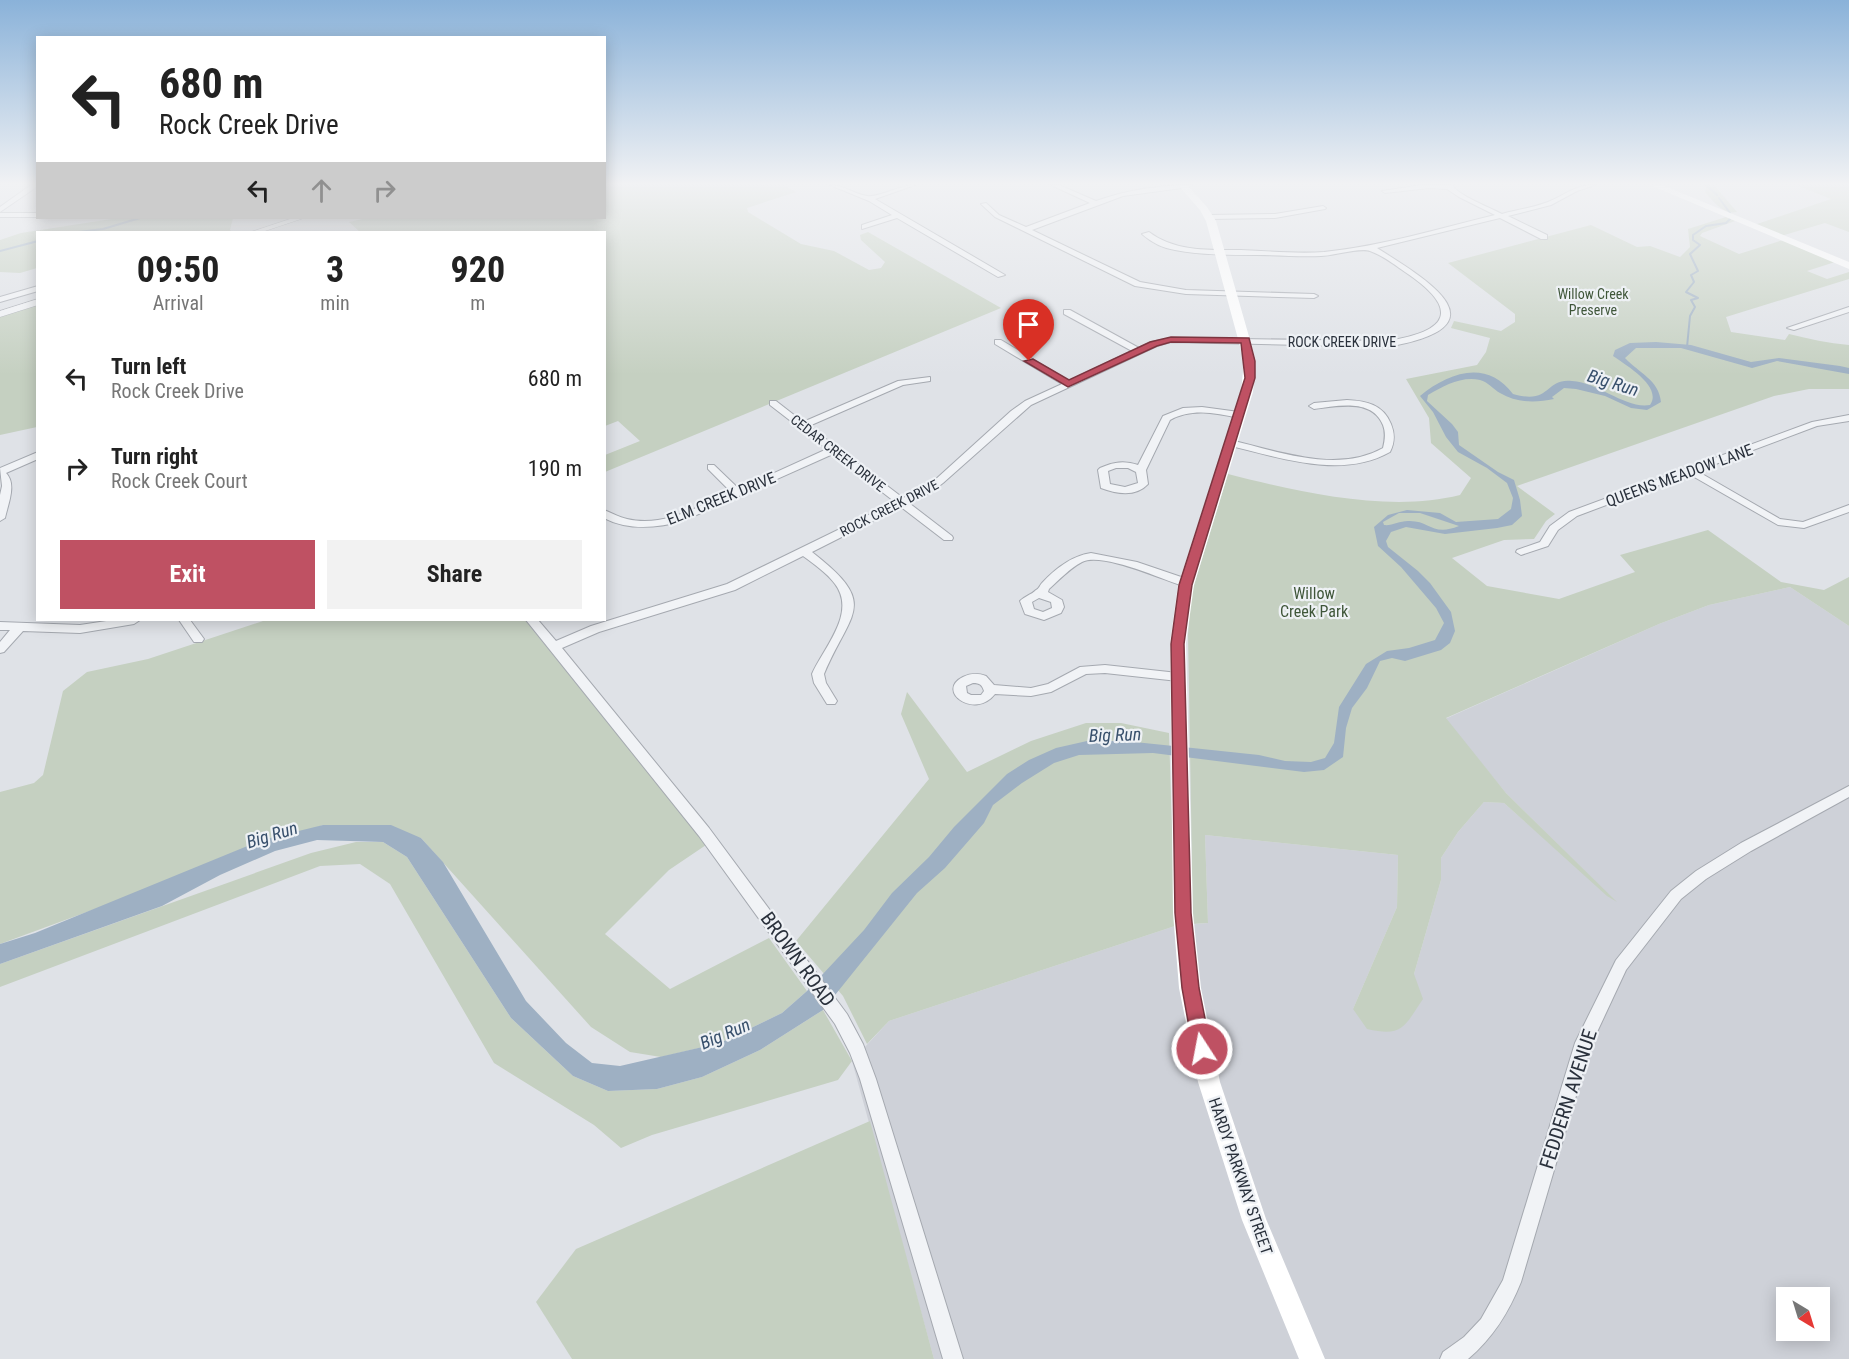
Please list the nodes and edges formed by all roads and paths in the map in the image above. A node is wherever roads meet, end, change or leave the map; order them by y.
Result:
1 (954, 248) edge
2 (1064, 248) edge
3 (1179, 248) edge
4 (1218, 248) edge
5 (1367, 248) edge
6 (1371, 248) edge
7 (1807, 248) edge
8 (1219, 252) junction
9 (1849, 266) edge
10 (1001, 275) dead end
11 (36, 289) edge
12 (1231, 293) junction
13 (1314, 296) dead end
14 (0, 300) edge
15 (36, 303) edge
16 (1849, 309) edge
17 (1067, 312) dead end
18 (0, 315) edge
19 (1791, 328) dead end
20 (1245, 340) junction
21 (998, 342) dead end
22 (1139, 351) junction
23 (927, 379) dead end
24 (1068, 384) junction
25 (773, 403) dead end
26 (1314, 406) dead end
27 (1234, 414) junction
28 (1849, 418) edge
29 (803, 425) junction
30 (1230, 443) junction
31 (834, 450) junction
32 (36, 456) edge
33 (711, 467) dead end
34 (1141, 470) dead end
35 (1690, 471) junction
36 (0, 473) edge
37 (738, 493) junction
38 (902, 503) junction
39 (1849, 508) edge
40 (606, 514) edge
41 (0, 518) edge
42 (948, 538) dead end
43 (804, 551) junction
44 (1521, 552) dead end
45 (1186, 583) junction
46 (1042, 594) dead end
47 (128, 621) edge
48 (185, 621) edge
49 (533, 621) edge
50 (0, 626) edge
51 (20, 627) junction
52 (198, 639) dead end
53 (554, 647) junction
54 (0, 649) edge
55 (1178, 677) junction
56 (990, 688) dead end
57 (831, 701) dead end
58 (1849, 791) edge
59 (954, 1359) edge
60 (1312, 1359) edge
61 (1450, 1359) edge

1 - 10 street
2 - 12 street
3 - 8 street
4 - 8 main road, HARDY PARKWAY STREET
5 - 8 street
6 - 20 street, ROCK CREEK DRIVE
7 - 9 main road
8 - 12 main road, HARDY PARKWAY STREET
11 - 14 street
12 - 13 street
12 - 20 main road, HARDY PARKWAY STREET
15 - 18 street
16 - 19 street
17 - 22 street
20 - 22 street, ROCK CREEK DRIVE
20 - 27 main road, HARDY PARKWAY STREET
21 - 24 street
22 - 24 street, ROCK CREEK DRIVE
23 - 29 street
24 - 38 street, ROCK CREEK DRIVE
25 - 29 street, CEDAR CREEK DRIVE
26 - 30 street
27 - 30 main road, HARDY PARKWAY STREET
27 - 34 street
28 - 35 street, QUEENS MEADOW LANE
29 - 31 street, CEDAR CREEK DRIVE
30 - 45 main road, HARDY PARKWAY STREET
31 - 37 street, ELM CREEK DRIVE
31 - 38 street, CEDAR CREEK DRIVE
32 - 36 street
33 - 37 street
35 - 39 street
35 - 44 street, QUEENS MEADOW LANE
36 - 41 street
37 - 40 street, ELM CREEK DRIVE
38 - 42 street, CEDAR CREEK DRIVE
38 - 43 street, ROCK CREEK DRIVE
43 - 53 street, ROCK CREEK DRIVE
43 - 57 street
45 - 46 street
45 - 55 main road, HARDY PARKWAY STREET
47 - 51 street
48 - 52 street
49 - 53 street, BROWN ROAD
50 - 51 street
51 - 54 street
53 - 59 street, BROWN ROAD
55 - 56 street
55 - 60 main road, HARDY PARKWAY STREET
58 - 61 street, FEDDERN AVENUE

